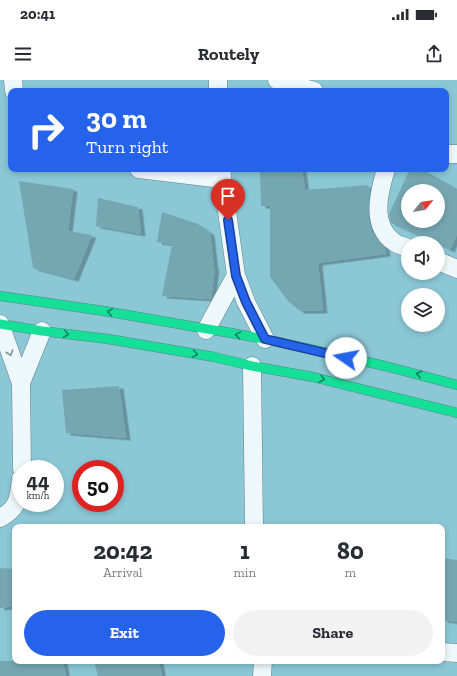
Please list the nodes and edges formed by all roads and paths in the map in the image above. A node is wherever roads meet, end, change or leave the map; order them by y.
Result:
1 (277, 80) edge
2 (304, 88) edge
3 (188, 172) edge
4 (385, 172) edge
5 (221, 174) edge
6 (401, 245) edge
7 (445, 264) edge
8 (457, 269) edge
9 (236, 276) junction
10 (0, 296) edge
11 (0, 324) edge
12 (206, 330) junction
13 (42, 331) junction
14 (265, 339) junction
15 (252, 366) junction
16 (20, 383) junction
17 (457, 385) edge
18 (457, 412) edge
19 (22, 460) edge
20 (12, 510) edge
21 (0, 518) edge
22 (254, 524) edge
23 (445, 652) edge
24 (457, 653) edge
25 (262, 664) edge
26 (262, 676) edge

1 - 2 street
3 - 5 street
4 - 6 street
5 - 9 street
7 - 8 street
9 - 12 street
9 - 14 street
12 -> 10 main road
11 - 13 main road
11 -> 16 street
14 -> 12 main road
13 -> 15 main road
13 - 16 street
17 -> 14 main road
15 -> 18 main road
15 - 22 street
16 - 19 street
20 - 21 street
23 - 24 street
25 - 26 street

